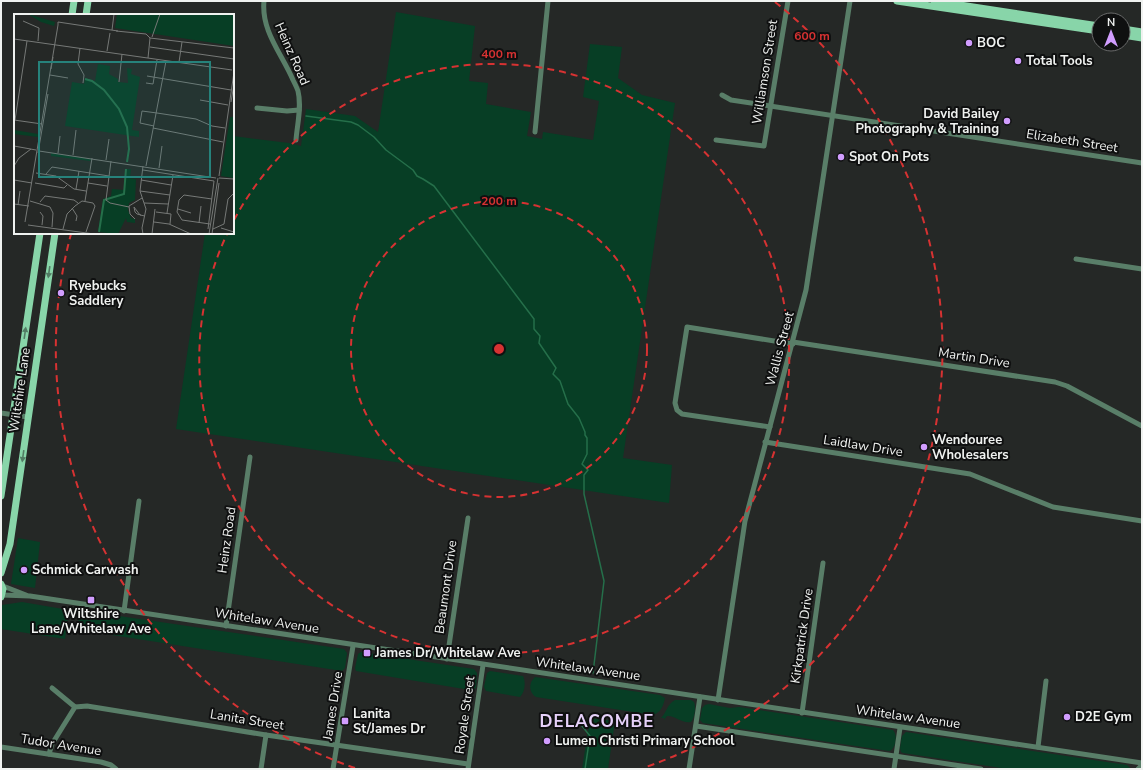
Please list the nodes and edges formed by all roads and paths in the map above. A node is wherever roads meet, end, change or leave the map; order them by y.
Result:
1 (74, 1) edge
2 (88, 1) edge
3 (264, 1) edge
4 (548, 1) edge
5 (788, 1) edge
6 (850, 1) edge
7 (898, 1) edge
8 (938, 3) edge
9 (72, 14) edge
10 (86, 14) edge
11 (1091, 25) edge
12 (1091, 30) edge
13 (1131, 30) edge
14 (1142, 32) edge
15 (1131, 36) edge
16 (1142, 38) edge
17 (722, 96) dead end
18 (771, 106) junction
19 (257, 108) dead end
20 (299, 110) junction
21 (832, 116) junction
22 (535, 132) dead end
23 (296, 140) dead end
24 (716, 140) dead end
25 (1142, 163) edge
26 (40, 234) edge
27 (54, 234) edge
28 (1076, 258) dead end
29 (1142, 269) edge
30 (793, 343) junction
31 (1, 413) edge
32 (13, 415) junction
33 (28, 417) junction
34 (1142, 426) edge
35 (770, 427) junction
36 (765, 442) junction
37 (250, 457) dead end
38 (1, 496) edge
39 (139, 500) dead end
40 (468, 518) dead end
41 (1142, 521) edge
42 (824, 563) dead end
43 (1, 573) edge
44 (2, 585) edge
45 (2, 596) edge
46 (30, 596) junction
47 (124, 610) junction
48 (226, 626) junction
49 (353, 646) junction
50 (447, 659) junction
51 (483, 665) junction
52 (1046, 681) dead end
53 (52, 688) dead end
54 (700, 697) junction
55 (718, 700) junction
56 (75, 708) junction
57 (802, 713) junction
58 (696, 726) junction
59 (900, 728) junction
60 (266, 735) junction
61 (337, 745) junction
62 (1, 747) edge
63 (1038, 747) junction
64 (49, 754) junction
65 (896, 756) junction
66 (1142, 764) edge
67 (468, 767) edge
68 (116, 769) edge
69 (261, 769) edge
70 (333, 769) edge
71 (689, 769) edge
72 (894, 769) edge
73 (981, 769) edge
74 (1138, 769) edge

1 - 9 main road
2 - 10 main road
3 - 20 street, Heinz Road
4 - 22 street
5 - 18 street, Williamson Street
6 - 21 street, Wallis Street
7 - 8 main road
8 - 11 main road
8 - 12 main road
13 - 14 main road
15 - 16 main road
17 - 18 street, Elizabeth Street
18 - 21 street, Elizabeth Street
18 - 24 street, Williamson Street
19 - 20 street
20 - 23 street, Heinz Road
21 - 25 street, Elizabeth Street
21 - 30 street, Wallis Street
32 -> 26 main road, Wiltshire Lane
27 -> 33 main road, Wiltshire Lane
28 - 29 street
30 - 34 street, Martin Drive
30 - 35 street, Wallis Street
30 - 35 street, Martin Drive
31 - 32 street
32 - 33 street
32 - 38 main road, Wiltshire Lane
33 -> 43 main road, Wiltshire Lane
35 - 36 street, Wallis Street
36 - 41 street, Laidlaw Drive
36 - 55 street, Wallis Street
37 - 48 street, Heinz Road
39 - 47 street
40 - 50 street, Beaumont Drive
42 - 57 street, Kirkpatrick Drive
44 - 45 main road
44 - 46 street, Whitelaw Avenue
45 - 46 street, Whitelaw Avenue
46 - 47 street, Whitelaw Avenue
47 - 48 street, Whitelaw Avenue
48 - 49 street, Whitelaw Avenue
49 - 50 street, Whitelaw Avenue
49 - 61 street, James Drive
50 - 51 street, Whitelaw Avenue
51 - 54 street, Whitelaw Avenue
51 - 67 street, Royale Street
52 - 63 street
53 - 56 street
54 - 55 street, Whitelaw Avenue
54 - 58 street
55 - 57 street, Whitelaw Avenue
56 - 60 street, Lanita Street
56 - 64 street
57 - 59 street, Whitelaw Avenue
58 - 65 street
58 - 71 street
59 - 63 street, Whitelaw Avenue
59 - 65 street
60 - 61 street, Lanita Street
60 - 69 street
61 - 67 street, Lanita Street
61 - 70 street, James Drive
62 - 64 street, Tudor Avenue
63 - 66 street, Whitelaw Avenue
64 - 68 street, Tudor Avenue
65 - 72 street
65 - 73 street
66 - 74 street

